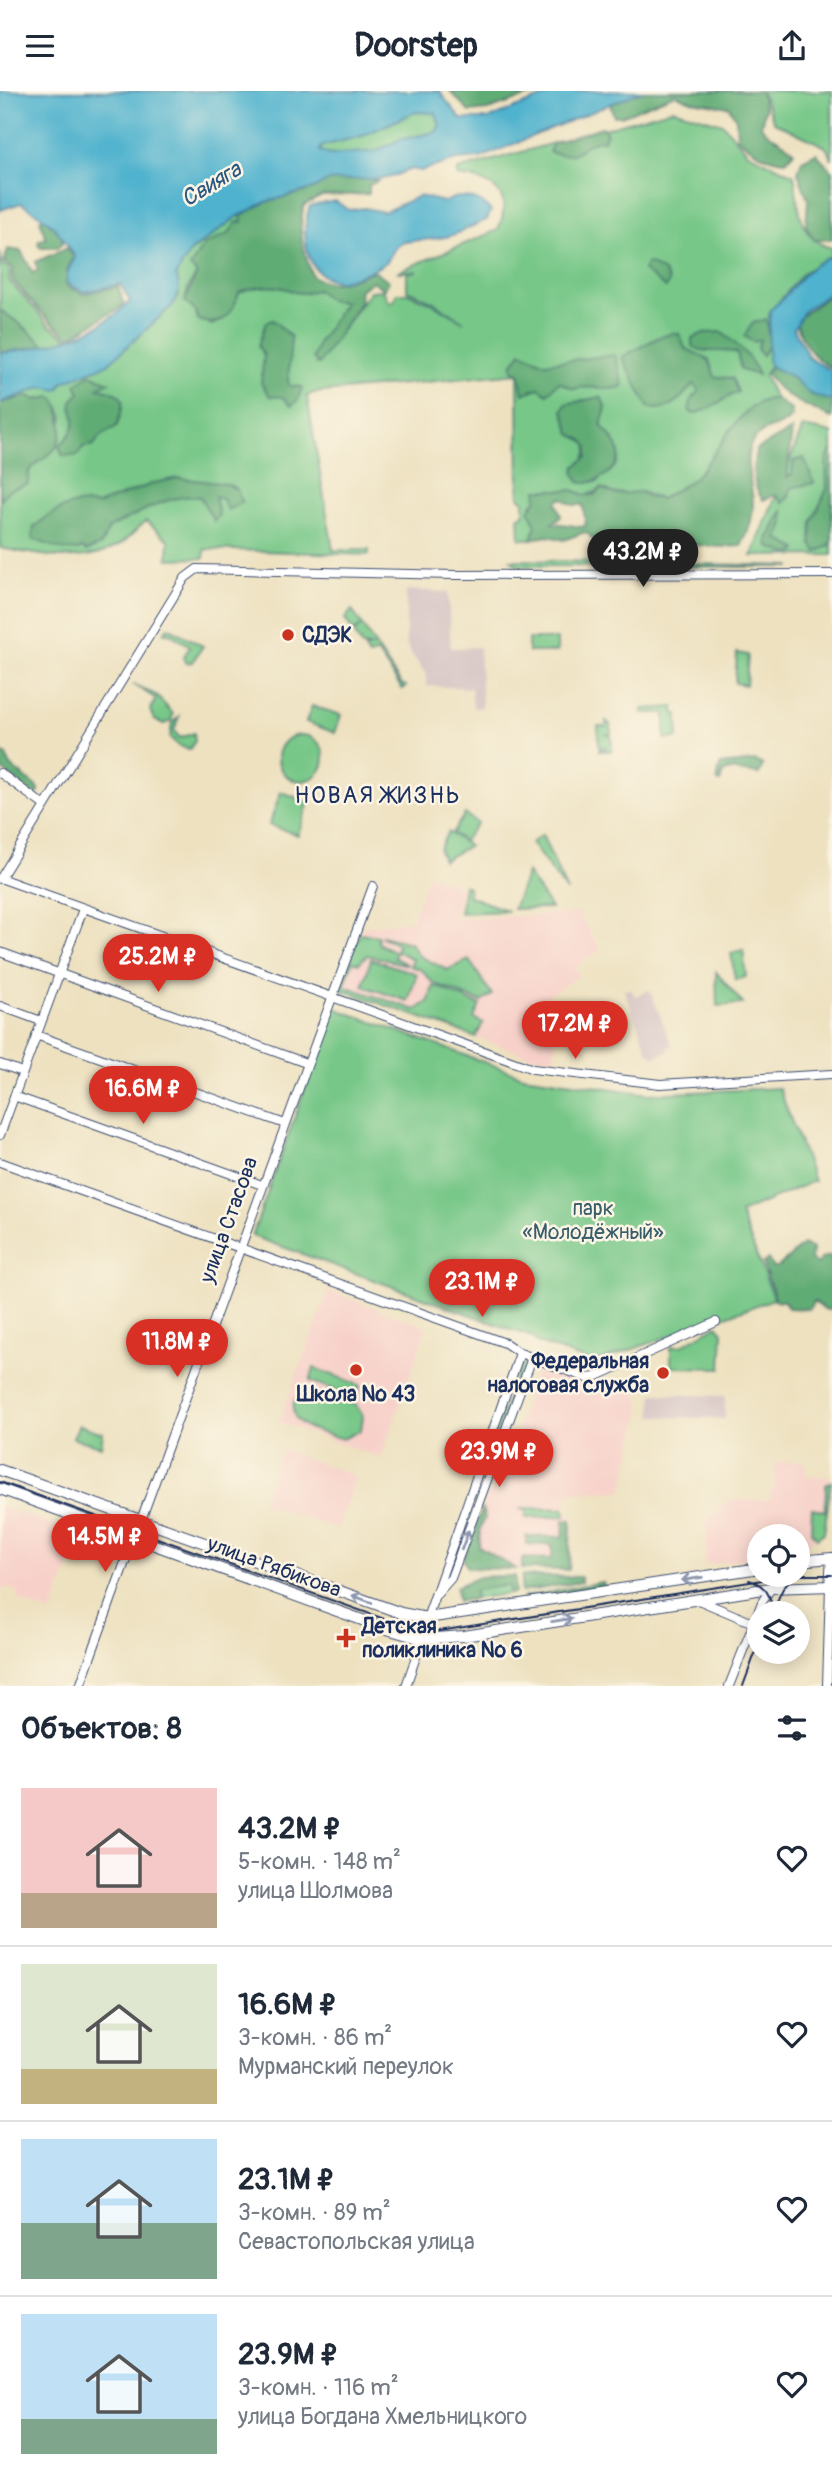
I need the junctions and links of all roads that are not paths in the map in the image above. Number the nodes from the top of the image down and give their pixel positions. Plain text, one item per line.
1 (832, 574) edge
2 (0, 773) edge
3 (44, 806) junction
4 (0, 879) edge
5 (373, 885) dead end
6 (83, 909) junction
7 (0, 952) edge
8 (60, 974) junction
9 (330, 998) junction
10 (0, 1006) edge
11 (41, 1021) junction
12 (36, 1035) junction
13 (306, 1063) junction
14 (0, 1065) edge
15 (22, 1072) junction
16 (832, 1074) edge
17 (14, 1096) junction
18 (285, 1123) junction
19 (0, 1135) edge
20 (0, 1162) edge
21 (262, 1185) junction
22 (240, 1248) junction
23 (716, 1322) dead end
24 (520, 1353) junction
25 (532, 1358) junction
26 (0, 1469) edge
27 (0, 1489) edge
28 (141, 1520) junction
29 (134, 1537) junction
30 (832, 1556) edge
31 (810, 1559) edge
32 (747, 1570) edge
33 (831, 1586) edge
34 (770, 1588) junction
35 (432, 1599) junction
36 (696, 1599) junction
37 (764, 1601) edge
38 (427, 1618) junction
39 (747, 1620) edge
40 (422, 1639) junction
41 (747, 1639) edge
42 (80, 1686) edge
43 (406, 1686) edge
44 (729, 1686) edge
45 (827, 1686) edge

1 - 3 street
2 - 3 street
3 - 4 street
4 - 6 street
5 - 9 street, улица Стасова
6 - 8 street
6 - 9 street
7 - 8 street
8 - 11 street
8 - 13 street
9 - 13 street, улица Стасова
9 - 16 street
10 - 11 street
11 - 12 street
12 - 15 street
12 - 18 street
13 - 18 street, улица Стасова
14 - 15 street
15 - 17 street
17 - 19 street
17 - 21 street
18 - 21 street, улица Стасова
20 - 22 street
21 - 22 street, улица Стасова
22 - 24 street
22 - 28 street, улица Стасова
23 - 25 street
24 - 25 street
24 - 35 street
35 -> 25 street
26 - 28 main road, улица Рябикова
27 - 29 main road, улица Рябикова
28 - 29 main road, улица Стасова
38 -> 28 main road, улица Рябикова
29 - 40 main road, улица Рябикова
29 - 42 street, улица Стасова
30 - 31 main road
30 - 33 main road
32 -> 38 main road, улица Рябикова
33 - 34 main road, улица Рябикова
33 - 45 street
34 - 36 main road, улица Рябикова
34 - 37 street
35 - 38 street
36 - 39 street
40 -> 36 main road, улица Рябикова
38 - 40 main road
40 - 43 street
41 - 44 street

